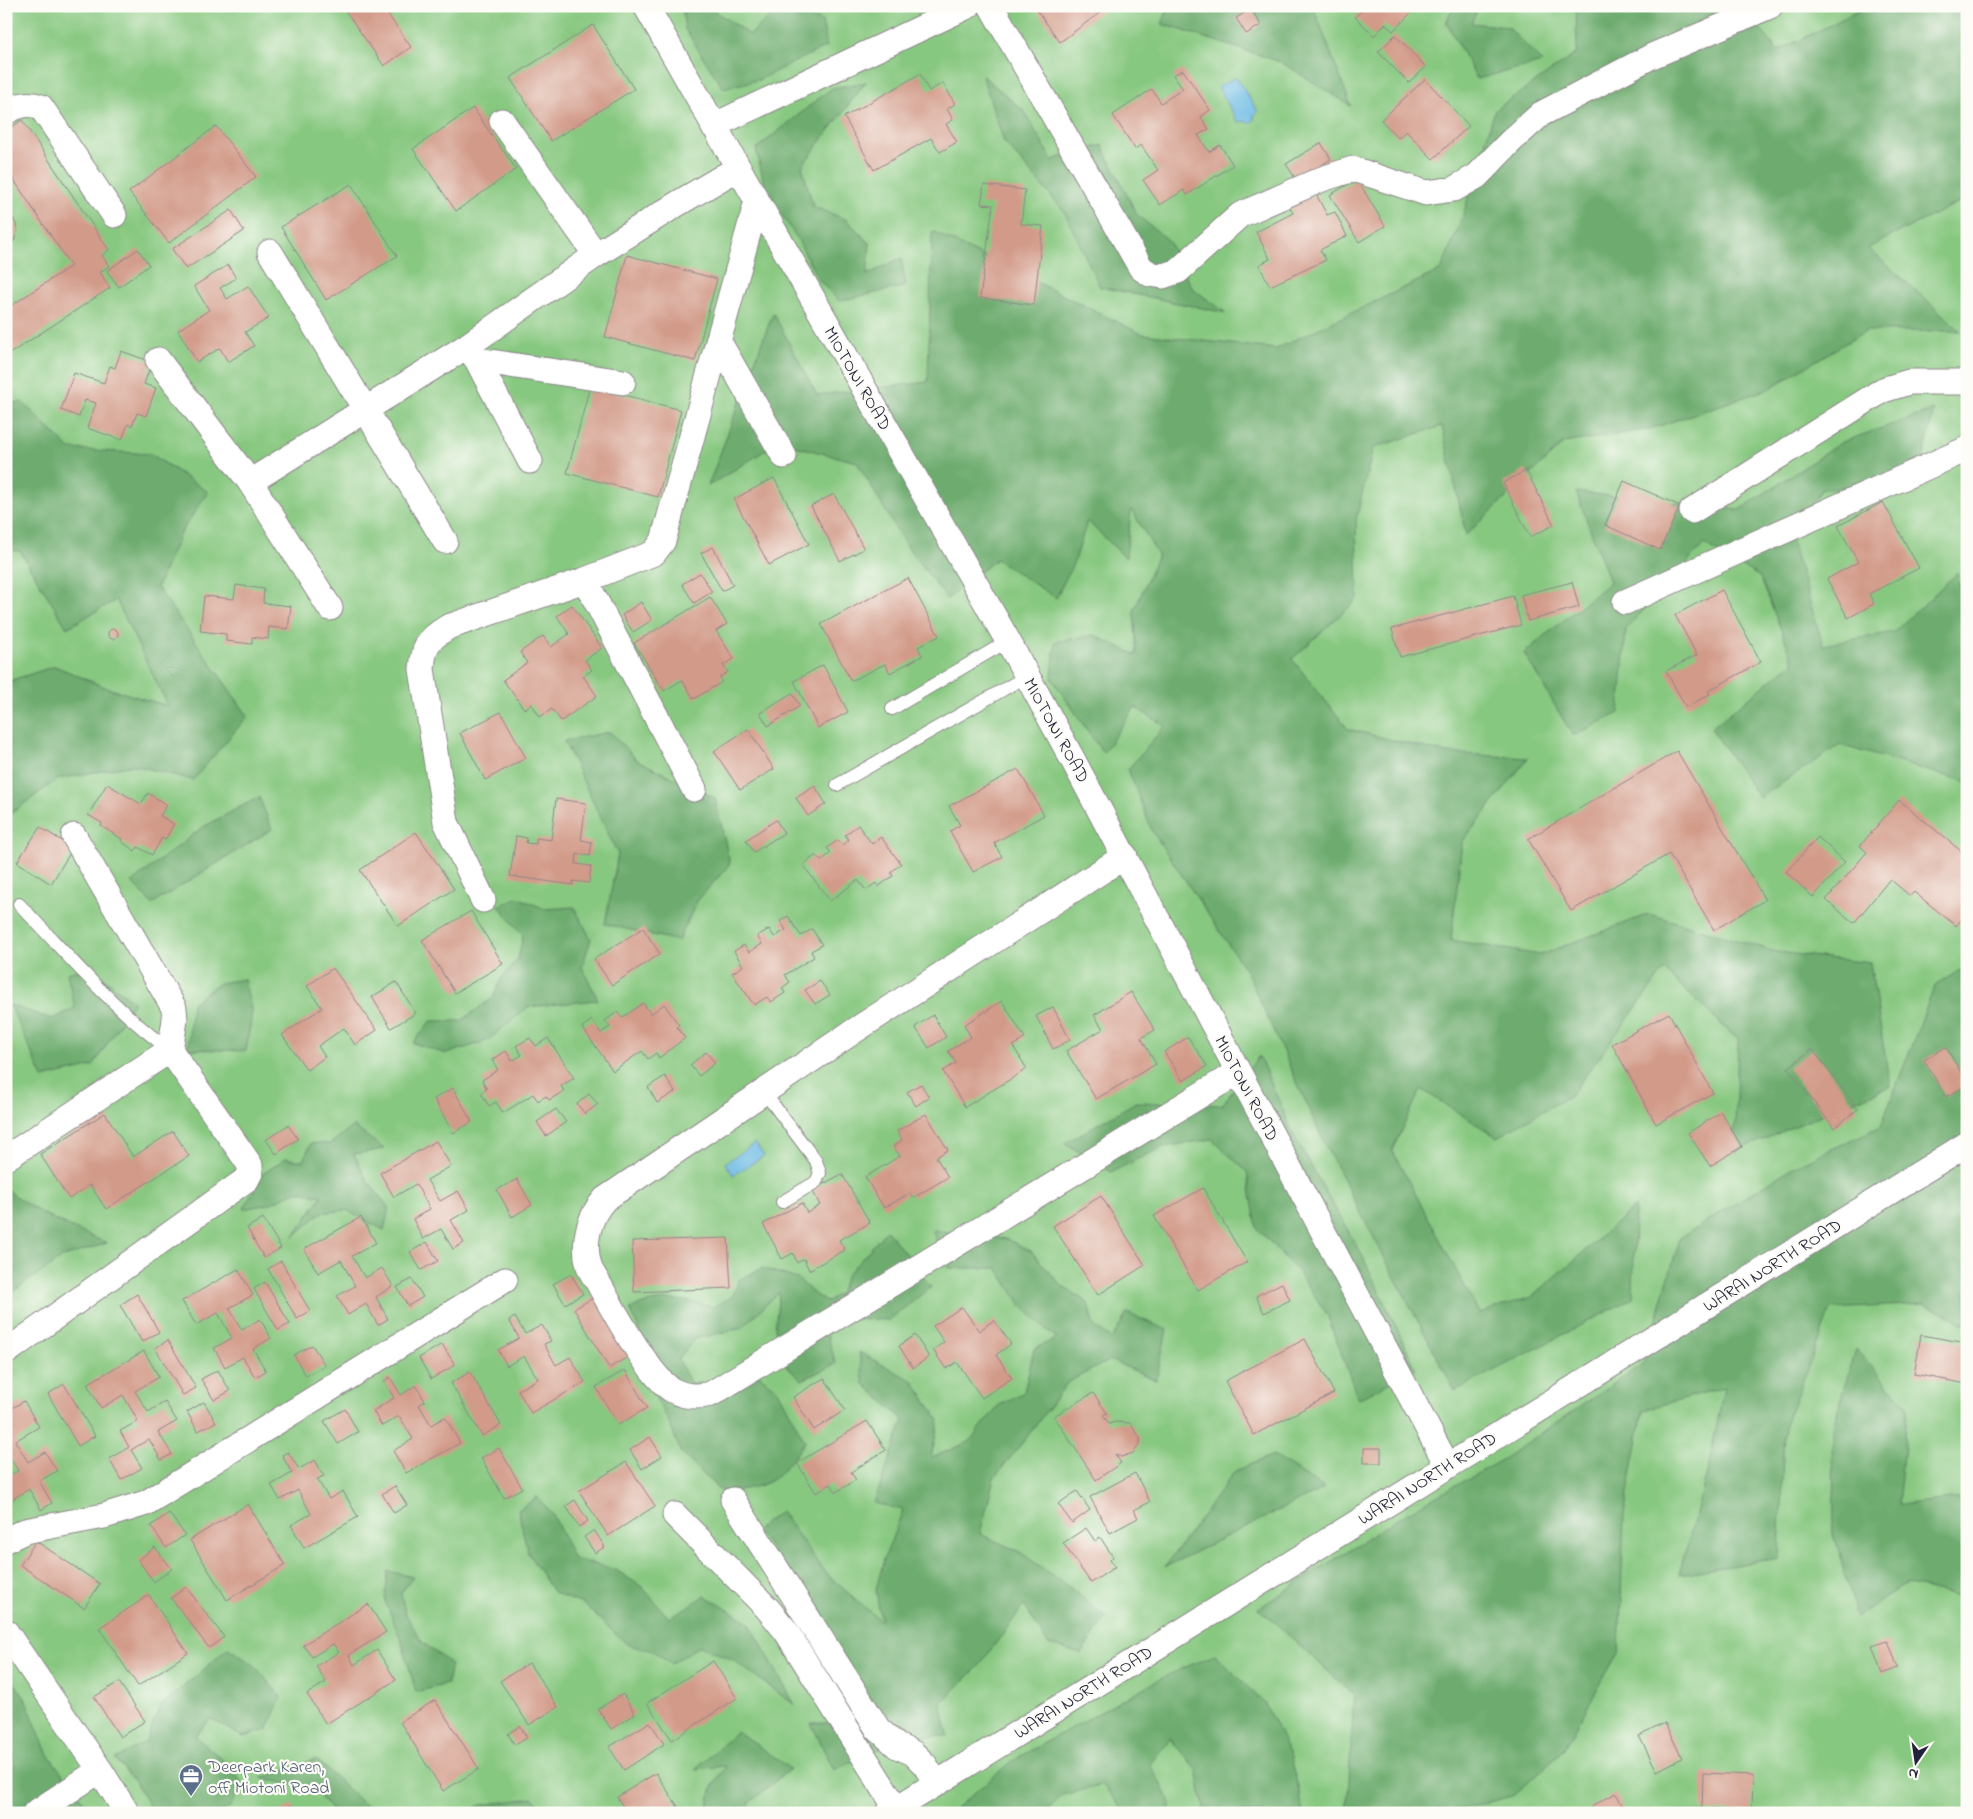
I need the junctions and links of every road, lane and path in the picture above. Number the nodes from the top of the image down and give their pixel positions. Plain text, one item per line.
1 (646, 6) edge
2 (968, 6) edge
3 (991, 6) edge
4 (1770, 6) edge
5 (6, 112) edge
6 (502, 121) dead end
7 (713, 126) junction
8 (738, 168) junction
9 (757, 200) junction
10 (114, 215) dead end
11 (270, 252) dead end
12 (596, 254) junction
13 (719, 342) junction
14 (472, 353) junction
15 (158, 360) dead end
16 (624, 382) dead end
17 (1967, 382) edge
18 (365, 409) junction
19 (1967, 449) edge
20 (784, 456) dead end
21 (530, 461) dead end
22 (250, 482) junction
23 (1692, 510) dead end
24 (445, 542) dead end
25 (585, 580) junction
26 (1625, 602) dead end
27 (330, 608) dead end
28 (1008, 641) junction
29 (1027, 676) junction
30 (892, 709) dead end
31 (837, 785) dead end
32 (694, 789) dead end
33 (74, 836) dead end
34 (1124, 856) junction
35 (483, 900) dead end
36 (19, 904) dead end
37 (170, 1050) junction
38 (1238, 1072) junction
39 (764, 1092) junction
40 (1967, 1144) edge
41 (6, 1158) edge
42 (782, 1202) dead end
43 (505, 1280) dead end
44 (6, 1352) edge
45 (1447, 1465) junction
46 (733, 1500) dead end
47 (675, 1515) dead end
48 (6, 1540) edge
49 (6, 1632) edge
50 (100, 1770) junction
51 (936, 1783) junction
52 (893, 1810) edge
53 (34, 1813) edge
54 (127, 1813) edge

1 - 7 street, MIOTONI ROAD
2 - 7 street
3 - 4 street
5 - 10 street
6 - 12 street
7 - 8 street, MIOTONI ROAD
8 - 9 street, MIOTONI ROAD
8 - 12 street
9 - 13 street
9 - 28 street, MIOTONI ROAD
11 - 18 street
12 - 14 street
13 - 20 street
13 - 25 street
14 - 16 street
14 - 18 street
14 - 21 street
15 - 22 street
17 - 23 street
18 - 22 street
18 - 24 street
19 - 26 street
22 - 27 street
25 - 32 street
25 - 35 street
28 - 29 street, MIOTONI ROAD
28 - 30 lane
29 - 31 lane
29 - 34 street, MIOTONI ROAD
33 - 37 street
34 - 38 street, MIOTONI ROAD
34 - 39 street
36 - 37 lane
37 - 41 street
37 - 44 street
38 - 39 street
38 - 45 street, MIOTONI ROAD
39 - 42 lane
40 - 45 street, WARAI NORTH ROAD
43 - 48 street
45 - 51 street, WARAI NORTH ROAD
46 - 51 street
47 - 52 street
49 - 50 street
50 - 53 street
50 - 54 street
51 - 52 street, WARAI NORTH ROAD

